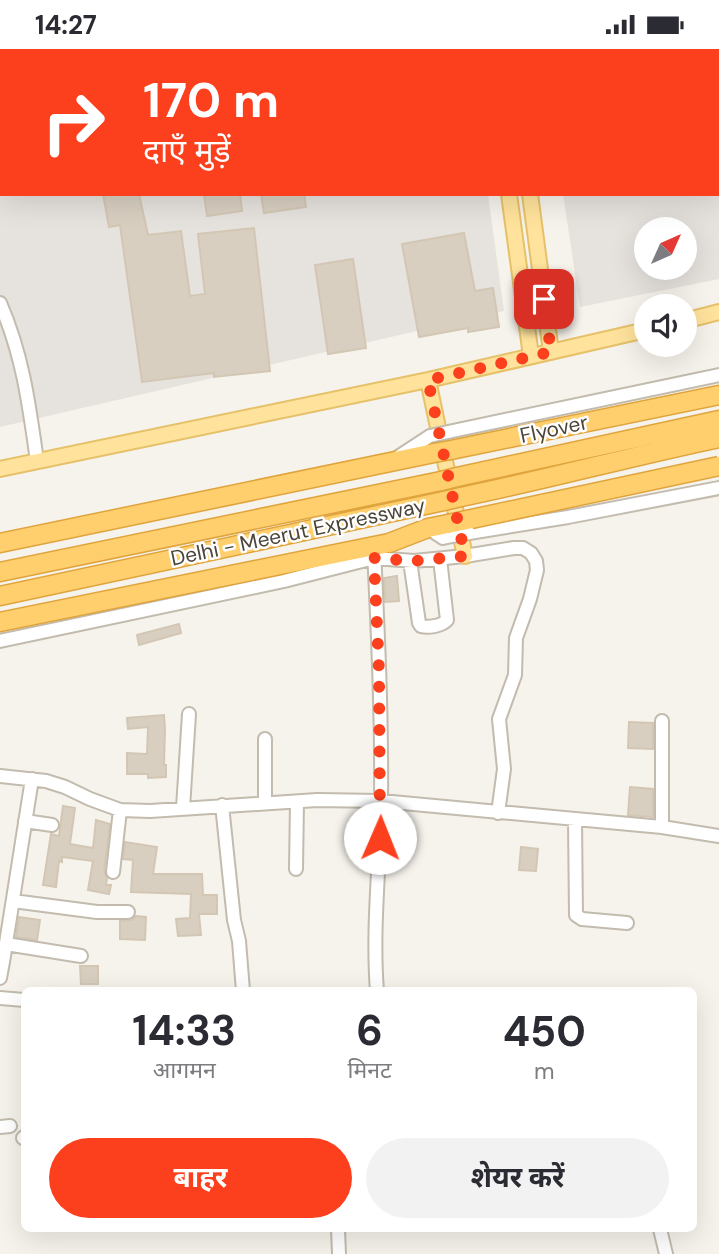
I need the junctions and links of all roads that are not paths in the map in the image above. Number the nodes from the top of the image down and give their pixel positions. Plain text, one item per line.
1 (509, 196) edge
2 (530, 196) edge
3 (0, 303) edge
4 (719, 312) edge
5 (697, 318) edge
6 (634, 333) edge
7 (551, 352) junction
8 (531, 356) junction
9 (719, 375) edge
10 (428, 380) junction
11 (719, 395) edge
12 (719, 421) edge
13 (719, 438) edge
14 (432, 445) junction
15 (37, 461) junction
16 (719, 466) edge
17 (0, 469) edge
18 (719, 488) edge
19 (450, 530) junction
20 (0, 543) edge
21 (374, 552) junction
22 (465, 556) junction
23 (440, 558) junction
24 (410, 561) junction
25 (0, 572) edge
26 (0, 596) edge
27 (0, 622) edge
28 (0, 641) edge
29 (189, 715) dead end
30 (662, 721) dead end
31 (265, 739) dead end
32 (0, 776) edge
33 (32, 779) junction
34 (381, 801) junction
35 (297, 802) junction
36 (265, 803) junction
37 (222, 806) junction
38 (183, 809) junction
39 (120, 810) junction
40 (498, 813) junction
41 (575, 820) junction
42 (25, 821) junction
43 (52, 825) dead end
44 (662, 827) junction
45 (719, 836) edge
46 (296, 869) dead end
47 (113, 872) dead end
48 (13, 901) junction
49 (128, 912) dead end
50 (627, 923) dead end
51 (6, 944) junction
52 (81, 956) dead end
53 (1, 962) edge
54 (0, 978) edge
55 (243, 987) edge
56 (377, 987) edge
57 (0, 998) edge
58 (21, 1000) edge
59 (338, 1232) edge
60 (661, 1232) edge
61 (340, 1254) edge
62 (666, 1254) edge

1 - 8 main road
2 - 7 main road
3 - 15 street
4 - 5 main road
6 - 7 main road
7 - 8 main road
8 - 10 main road
9 - 14 street, bridge
10 - 15 main road
10 - 22 main road
11 - 14 highway, Flyover, bridge
12 - 25 highway, Delhi - Meerut Expressway
13 - 26 highway, Delhi - Meerut Expressway
14 - 20 highway, Flyover
15 - 17 main road
16 - 19 highway, bridge
18 - 19 street, bridge
19 - 21 highway
21 - 24 street
21 - 27 highway
21 - 28 street
21 - 34 street
22 - 23 street
22 - 40 street
23 - 24 street
23 - 24 street
29 - 38 street
30 - 44 street
31 - 36 street
32 - 33 street
33 - 39 street
33 - 42 street
34 - 35 street
34 - 40 street
34 - 56 street
35 - 36 street
35 - 46 street
36 - 37 street
37 - 38 street
37 - 55 street
38 - 39 street
39 - 47 street
40 - 41 street
41 - 44 street
41 - 50 street
42 - 43 street
42 - 48 street
44 - 45 street
48 - 49 street
48 - 51 street
51 - 52 street
51 - 53 street
53 - 54 street
57 - 58 street
59 - 61 street
60 - 62 street

